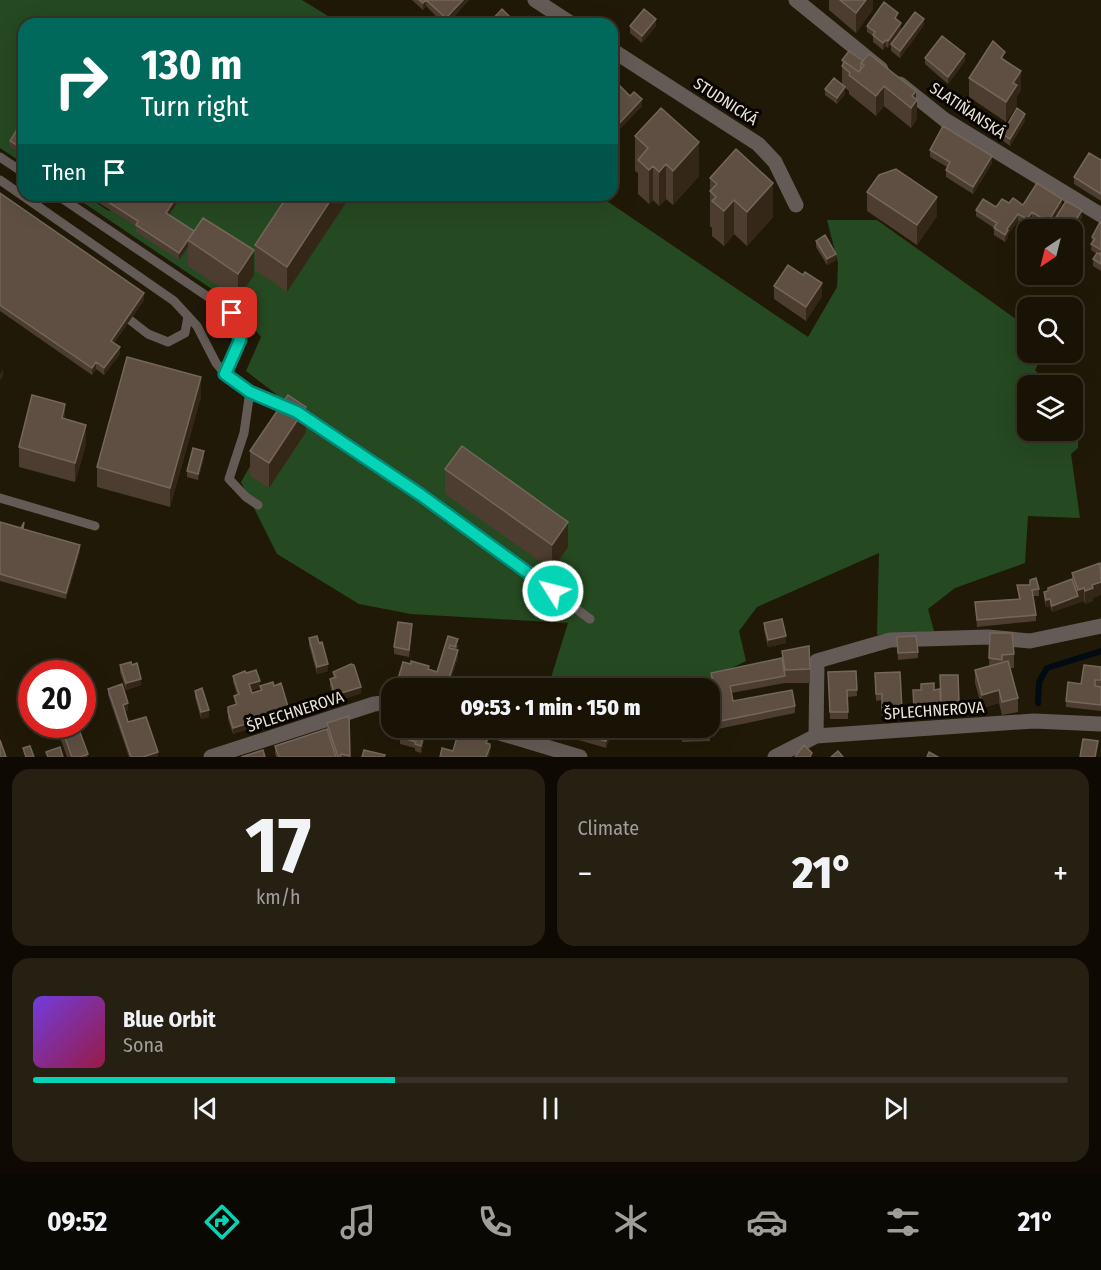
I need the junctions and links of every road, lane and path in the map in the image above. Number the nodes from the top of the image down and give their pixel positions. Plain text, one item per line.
1 (535, 0) edge
2 (796, 0) edge
3 (563, 18) edge
4 (618, 54) edge
5 (0, 157) edge
6 (18, 169) edge
7 (0, 180) edge
8 (18, 193) edge
9 (30, 201) edge
10 (66, 201) edge
11 (796, 205) dead end
12 (1101, 215) edge
13 (188, 316) junction
14 (130, 320) edge
15 (225, 374) junction
16 (250, 392) junction
17 (0, 498) edge
18 (258, 505) dead end
19 (95, 526) dead end
20 (590, 619) dead end
21 (1101, 626) edge
22 (381, 703) edge
23 (1101, 724) edge
24 (816, 736) junction
25 (516, 738) edge
26 (211, 757) edge
27 (580, 757) edge
28 (775, 757) edge

1 - 3 street
2 - 12 street, SLATIŇANSKÁ
4 - 11 street, STUDNICKÁ
5 - 6 lane
7 - 8 lane
9 - 13 lane
10 - 15 lane
13 - 14 lane
13 - 15 lane
15 - 16 lane
16 - 18 lane
16 - 20 lane
17 - 19 lane
21 - 24 street
22 - 26 street, ŠPLECHNEROVA
23 - 24 street, ŠPLECHNEROVA
24 - 28 street, ŠPLECHNEROVA
25 - 27 street

